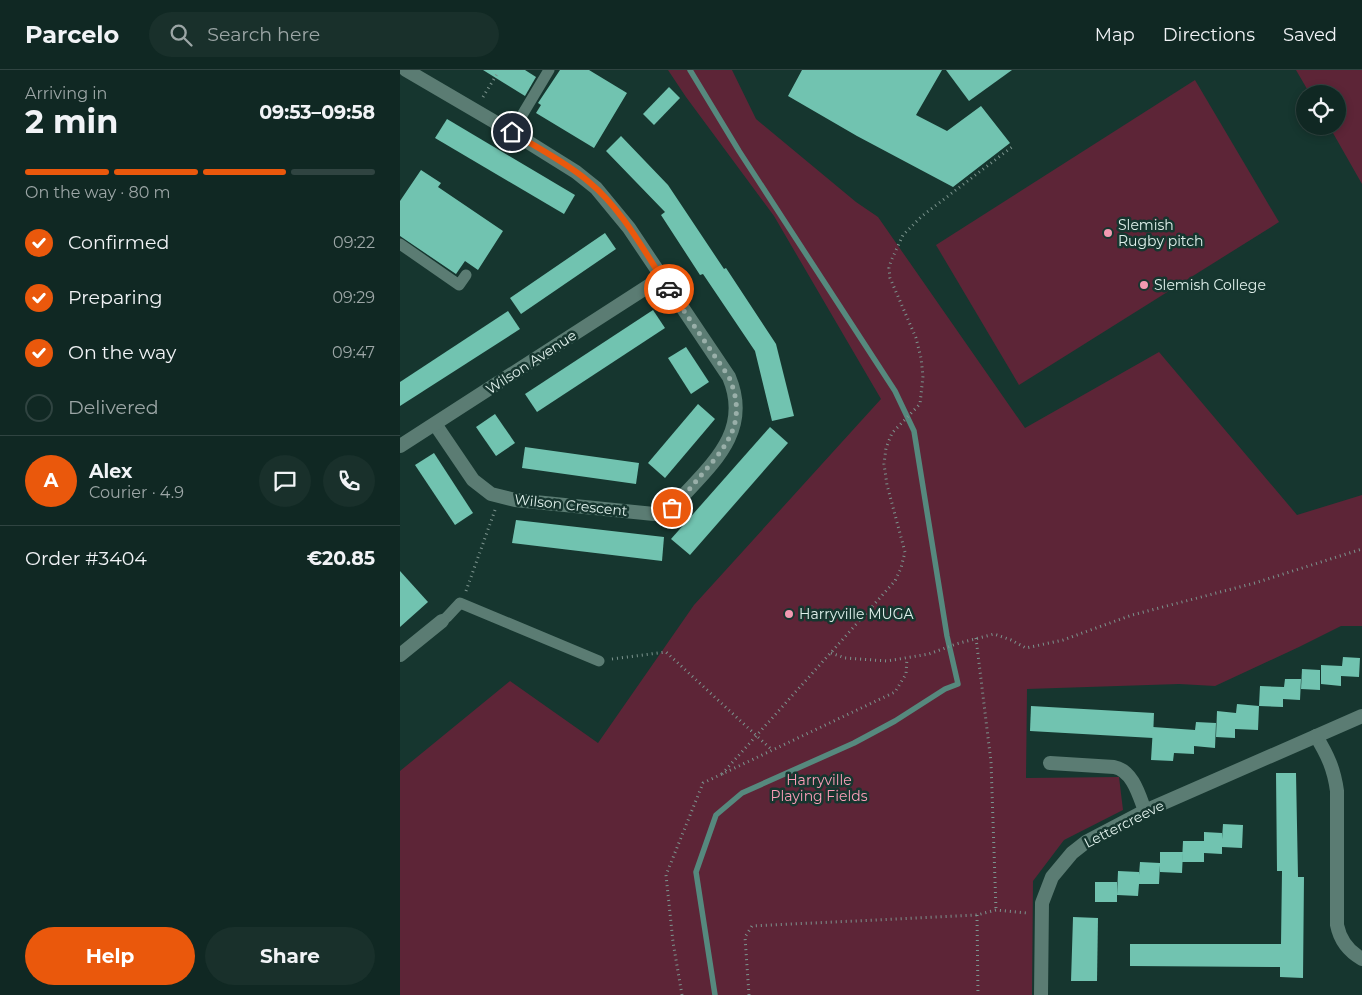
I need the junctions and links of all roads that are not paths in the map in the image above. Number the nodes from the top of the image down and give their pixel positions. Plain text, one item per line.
1 (406, 70) edge
2 (549, 70) edge
3 (512, 132) junction
4 (400, 244) edge
5 (466, 275) dead end
6 (661, 278) junction
7 (435, 424) junction
8 (400, 446) edge
9 (442, 621) joint
10 (400, 656) edge
11 (599, 661) road end
12 (1362, 716) edge
13 (1316, 736) junction
14 (1050, 763) dead end
15 (1145, 811) junction
16 (1362, 959) edge
17 (1040, 995) edge

1 - 3 street, Wilson Crescent
2 - 3 lane
3 - 6 street, Wilson Crescent
4 - 5 lane
6 - 7 street, Wilson Avenue
6 - 7 street, Wilson Crescent
7 - 8 street, Wilson Avenue
9 - 10 street
9 - 11 lane
12 - 13 street, Lettercreeve
13 - 15 street, Lettercreeve
13 - 16 street
14 - 15 street
15 - 17 street, Lettercreeve

